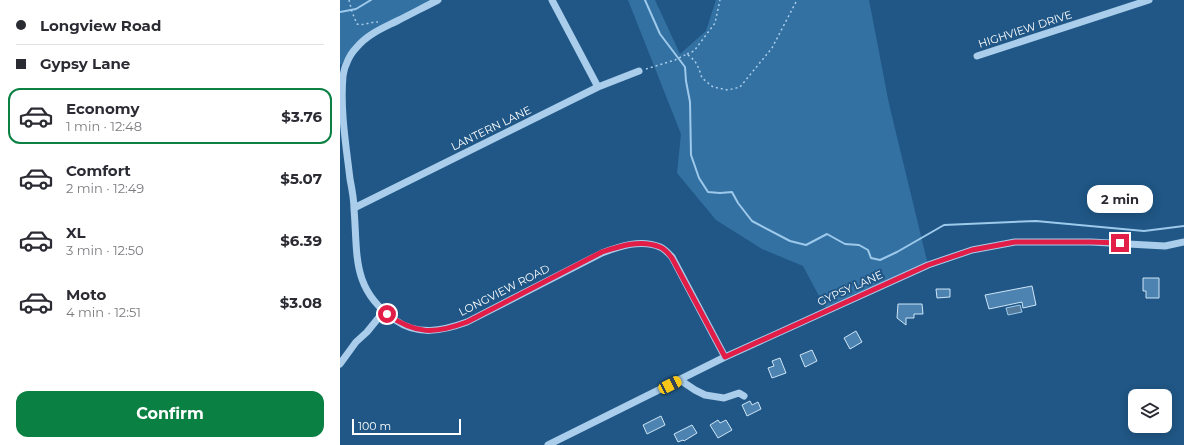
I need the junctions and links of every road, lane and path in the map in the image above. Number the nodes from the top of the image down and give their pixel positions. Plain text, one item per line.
1 (349, 0) edge
2 (438, 0) edge
3 (552, 0) edge
4 (720, 0) edge
5 (797, 0) edge
6 (1150, 0) edge
7 (389, 25) junction
8 (687, 54) junction
9 (976, 56) dead end
10 (639, 71) joint
11 (598, 87) junction
12 (354, 208) junction
13 (1184, 242) edge
14 (384, 312) junction
15 (725, 357) junction
16 (340, 364) edge
17 (680, 380) junction
18 (744, 396) dead end
19 (548, 445) edge

1 - 7 path
2 - 7 street, LONGVIEW ROAD
3 - 11 street
4 - 8 path
5 - 8 path
6 - 9 street, HIGHVIEW DRIVE
7 - 12 street, LONGVIEW ROAD
8 - 10 path
10 - 11 street, LANTERN LANE
11 - 12 street, LANTERN LANE
12 - 14 street, LONGVIEW ROAD
13 - 15 street, GYPSY LANE
14 - 15 street, LONGVIEW ROAD
14 - 16 street
15 - 17 street, GYPSY LANE
17 - 18 street
17 - 19 street, GYPSY LANE

